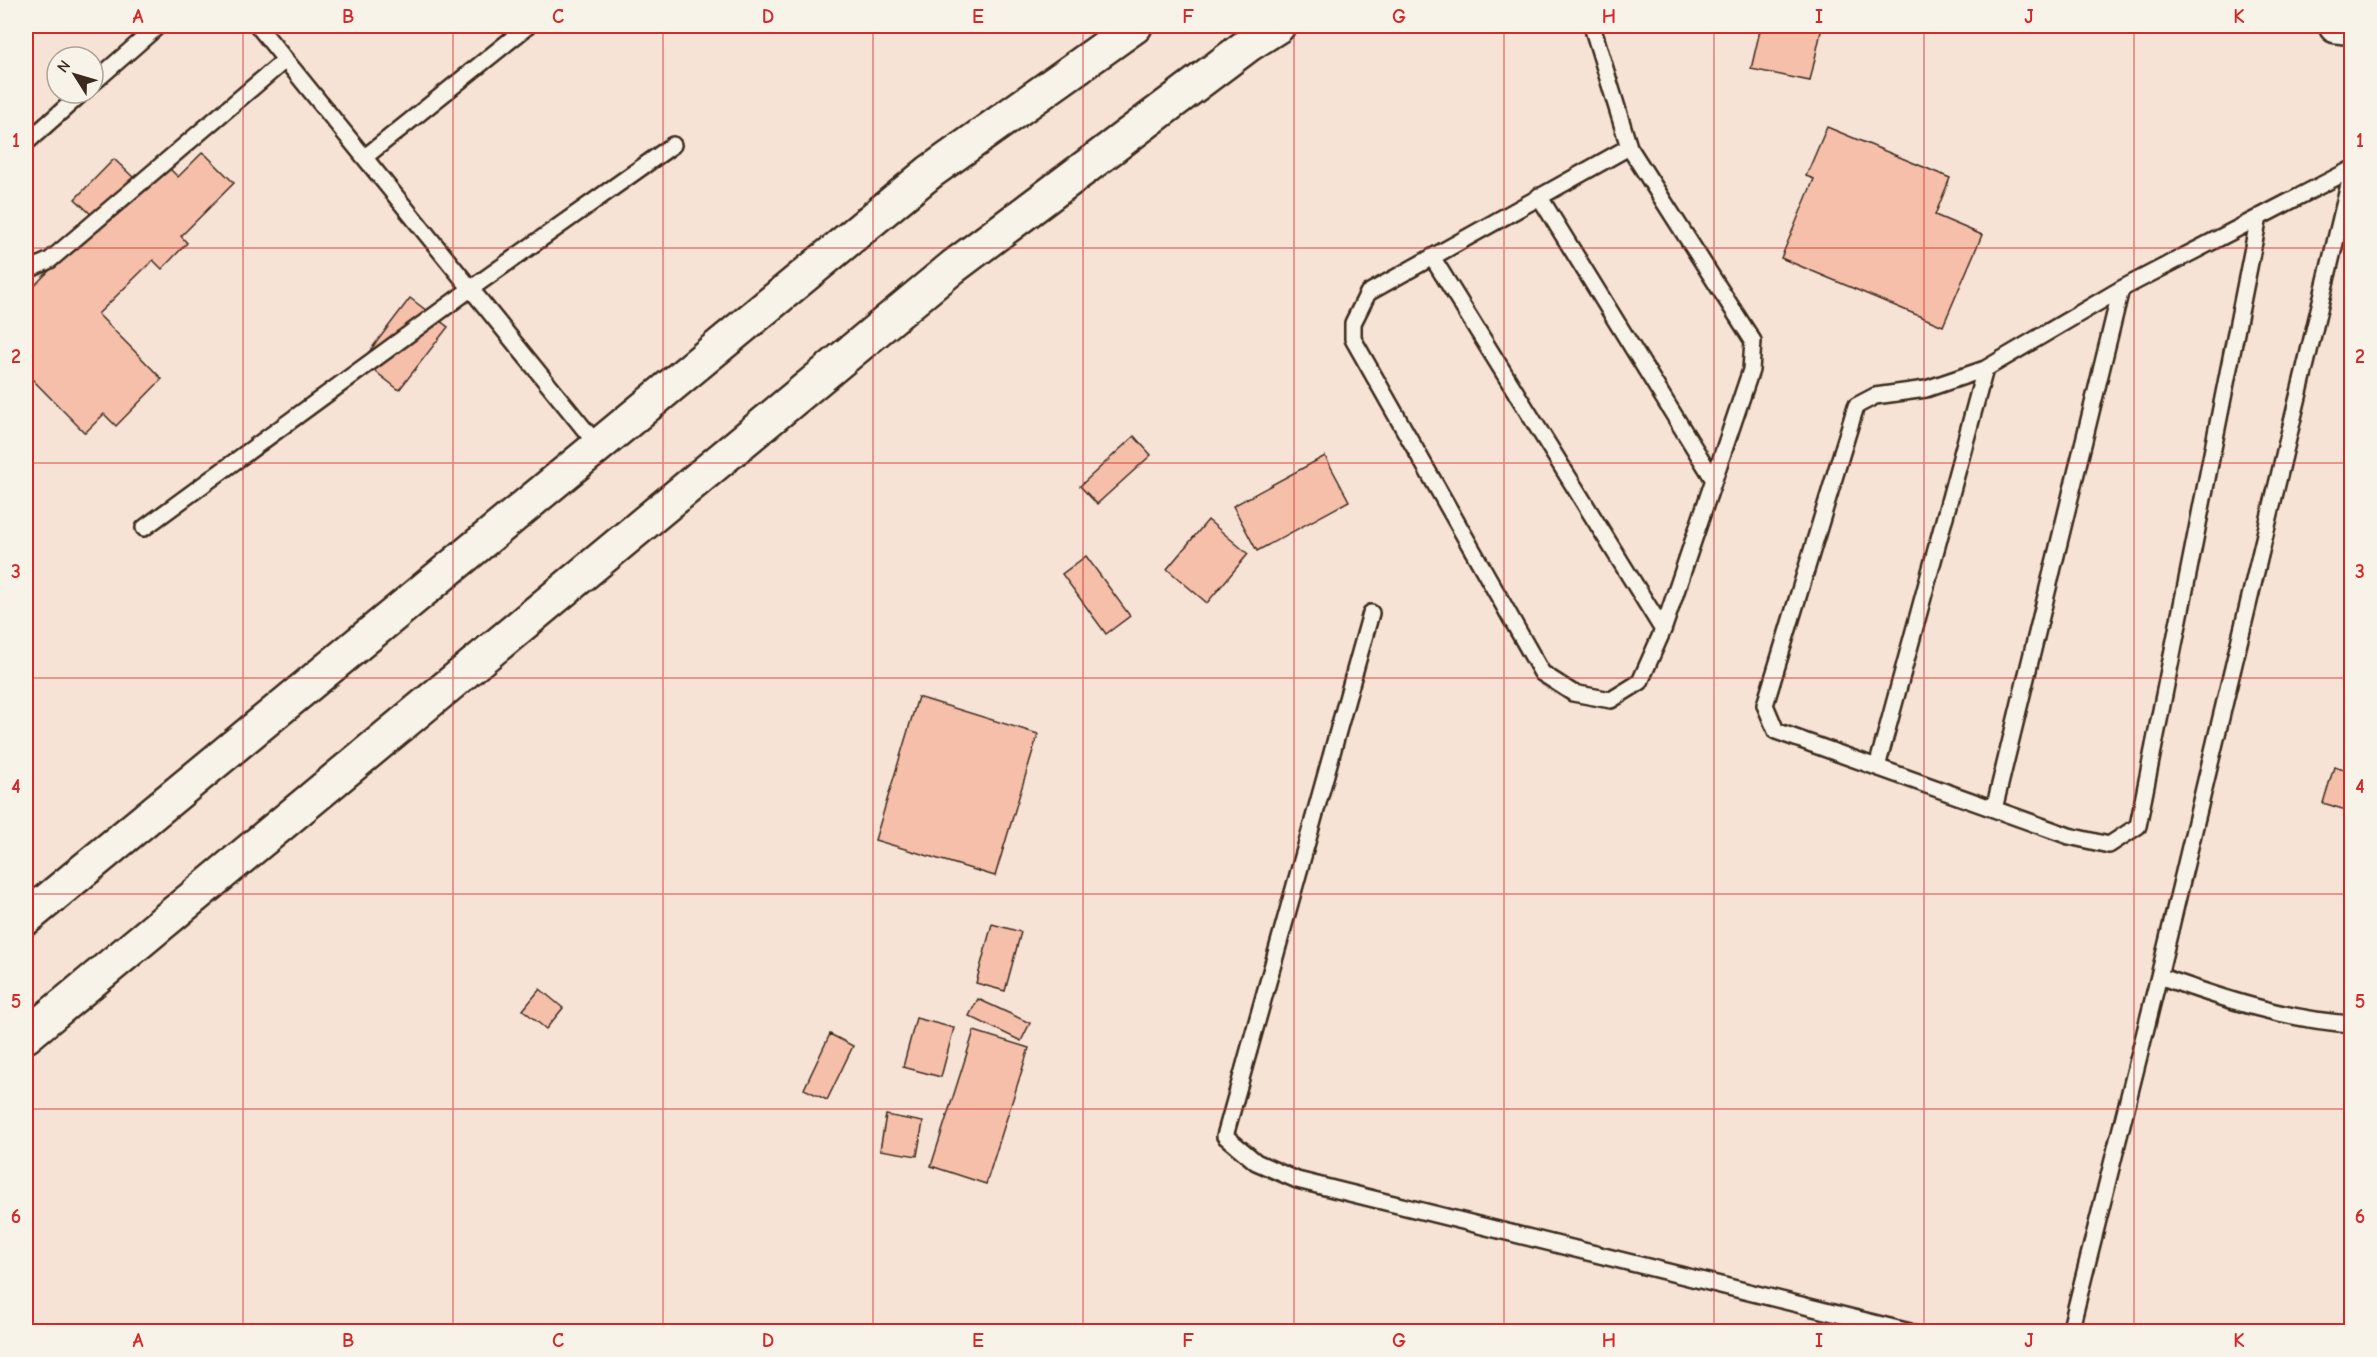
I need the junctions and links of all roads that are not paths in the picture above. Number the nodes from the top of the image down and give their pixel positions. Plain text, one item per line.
1 (158, 26) edge
2 (258, 26) edge
3 (528, 26) edge
4 (1135, 26) edge
5 (1278, 26) edge
6 (1592, 26) edge
7 (2336, 26) edge
8 (2352, 28) edge
9 (285, 60) junction
10 (105, 72) edge
11 (69, 105) edge
12 (26, 143) edge
13 (673, 145) dead end
14 (1629, 147) junction
15 (365, 157) junction
16 (2352, 170) edge
17 (1539, 196) junction
18 (2259, 217) junction
19 (1432, 257) junction
20 (26, 266) edge
21 (2121, 289) junction
22 (469, 290) junction
23 (1985, 369) junction
24 (598, 446) junction
25 (1714, 480) junction
26 (144, 528) dead end
27 (1371, 613) dead end
28 (1663, 630) junction
29 (1877, 767) junction
30 (1994, 809) junction
31 (26, 918) edge
32 (2159, 976) junction
33 (2352, 1024) edge
34 (26, 1036) edge
35 (1910, 1332) edge
36 (2070, 1332) edge

1 - 10 lane
2 - 9 lane
3 - 15 lane
4 - 24 main road
5 - 34 main road
6 - 14 lane
7 - 8 main road
9 - 15 lane
9 - 20 lane
11 - 12 lane
13 - 22 lane
14 - 17 lane
14 - 25 lane
15 - 22 lane
16 - 18 lane
16 - 32 lane
17 - 19 lane
17 - 25 lane
18 - 21 lane
18 - 30 lane
19 - 28 lane
19 - 28 lane
21 - 23 lane
21 - 30 lane
22 - 24 lane
22 - 26 lane
23 - 29 lane
23 - 29 lane
24 - 31 main road
25 - 28 lane
27 - 35 lane
29 - 30 lane
32 - 33 lane
32 - 36 lane

